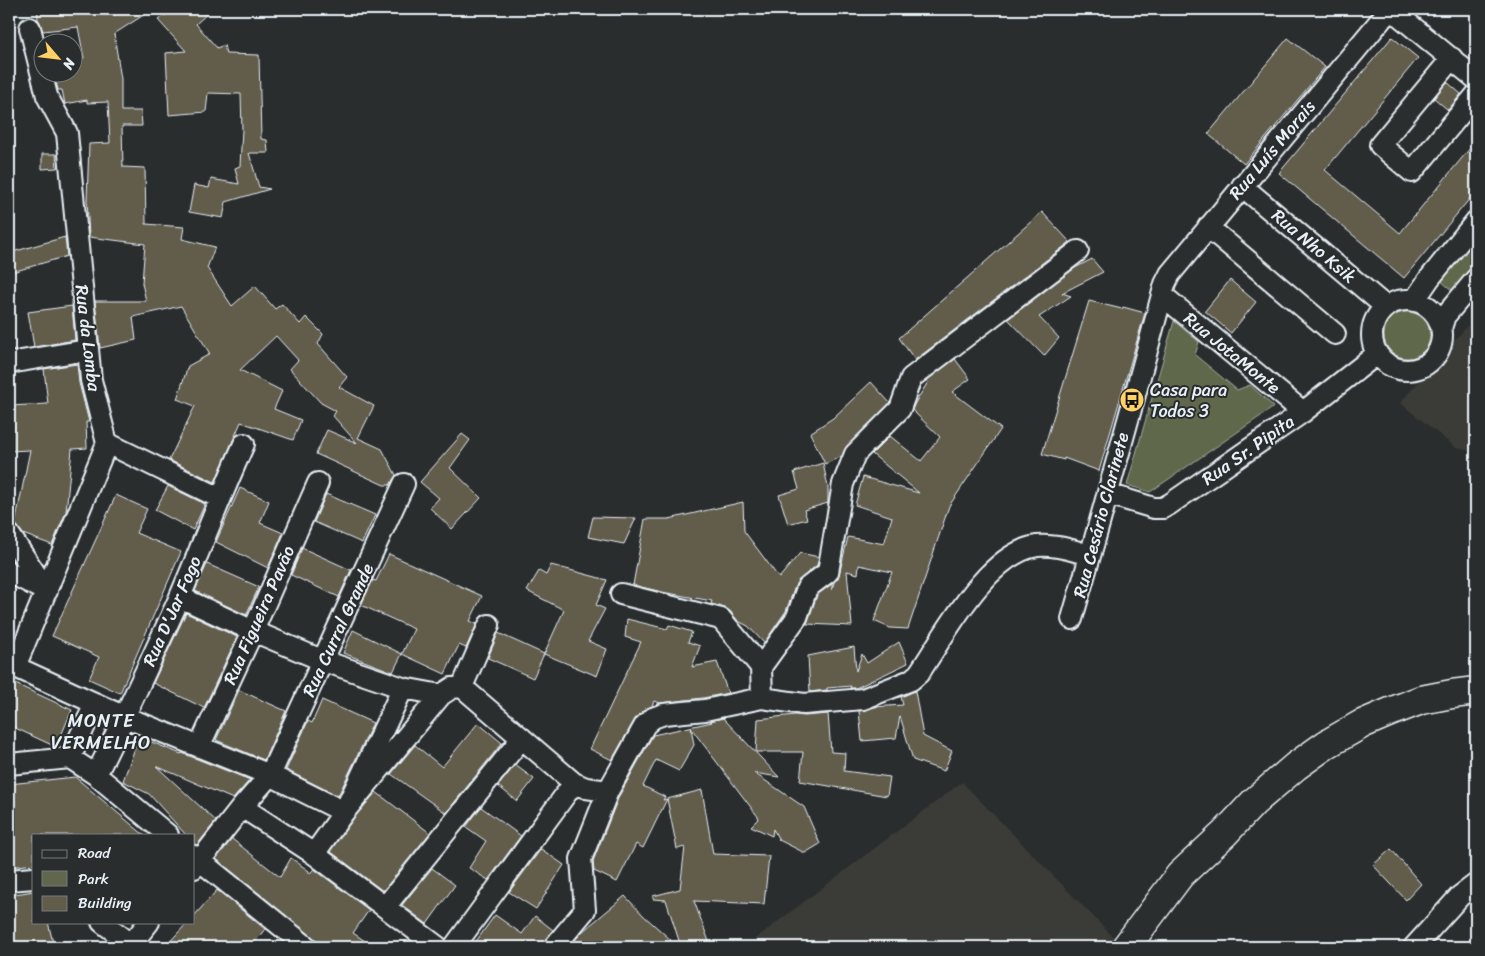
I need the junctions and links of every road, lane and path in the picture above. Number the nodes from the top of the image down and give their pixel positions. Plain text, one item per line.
1 (1390, 9) edge
2 (30, 28) dead end
3 (1452, 58) junction
4 (1476, 79) edge
5 (1476, 95) edge
6 (1242, 186) junction
7 (1476, 222) edge
8 (1208, 227) junction
9 (1078, 251) dead end
10 (1476, 279) edge
11 (1162, 295) junction
12 (1414, 300) junction
13 (1386, 307) junction
14 (1441, 328) junction
15 (1335, 334) dead end
16 (88, 350) junction
17 (1377, 354) junction
18 (9, 364) edge
19 (1303, 412) junction
20 (107, 444) junction
21 (244, 444) dead end
22 (318, 483) dead end
23 (404, 484) dead end
24 (1108, 494) junction
25 (220, 498) junction
26 (9, 534) edge
27 (1090, 555) junction
28 (9, 572) edge
29 (47, 592) junction
30 (621, 594) dead end
31 (180, 597) junction
32 (1072, 619) dead end
33 (489, 625) dead end
34 (253, 631) junction
35 (324, 661) junction
36 (12, 665) edge
37 (761, 667) junction
38 (462, 687) junction
39 (404, 688) junction
40 (1476, 691) edge
41 (441, 695) junction
42 (762, 698) junction
43 (95, 704) junction
44 (125, 717) junction
45 (522, 738) junction
46 (199, 747) junction
47 (70, 758) junction
48 (9, 764) edge
49 (96, 775) junction
50 (270, 775) junction
51 (574, 783) junction
52 (608, 791) junction
53 (242, 807) junction
54 (344, 812) junction
55 (167, 834) edge
56 (314, 854) junction
57 (196, 862) edge
58 (32, 878) edge
59 (9, 880) edge
60 (1476, 884) edge
61 (385, 907) junction
62 (104, 924) edge
63 (148, 924) edge
64 (132, 946) edge
65 (307, 947) edge
66 (438, 947) edge
67 (454, 947) edge
68 (554, 947) edge
69 (1126, 947) edge
70 (1414, 947) edge

1 - 3 street
1 - 6 street, Rua Luís Morais
2 - 16 street, Rua da Lomba
3 - 4 street
3 - 5 street
6 - 8 street, Rua Luís Morais
6 - 13 street, Rua Nho Ksik
7 - 12 street
8 - 11 street, Rua Luís Morais
8 - 15 street
9 - 37 street
10 - 14 street
11 - 19 street, Rua JotaMonte
11 - 24 street, Rua Cesário Clarinete
12 - 13 street
12 - 14 street
13 - 17 street
14 - 17 street
16 - 18 street
16 - 20 street, Rua da Lomba
17 - 19 street, Rua Sr. Pipita
19 - 24 street, Rua Sr. Pipita
20 - 25 street
20 - 29 street
21 - 25 street, Rua D'Jar Fogo
22 - 34 street, Rua Figueira Pavão
23 - 35 street, Rua Curral Grande
24 - 27 street, Rua Cesário Clarinete
25 - 31 street, Rua D'Jar Fogo
26 - 29 street
27 - 32 street, Rua Cesário Clarinete
27 - 42 street
28 - 29 street
29 - 36 street
30 - 37 street
31 - 34 street
31 - 44 street, Rua D'Jar Fogo
33 - 38 street
34 - 35 street
34 - 46 street, Rua Figueira Pavão
35 - 39 street
35 - 50 street, Rua Curral Grande
36 - 43 street
37 - 42 street
38 - 41 street
38 - 45 street
39 - 41 street
39 - 54 street
40 - 69 main road
41 - 54 street
42 - 52 street
43 - 44 street
43 - 47 street
44 - 46 street
44 - 49 street, Rua D'Jar Fogo
45 - 51 street
45 - 61 street
46 - 50 street
47 - 48 street
47 - 49 street
49 - 55 street
50 - 53 street, Rua Curral Grande
50 - 54 street
51 - 52 street
51 - 67 street
52 - 68 street
53 - 56 street
53 - 57 street, Rua Curral Grande
54 - 56 street
56 - 61 street
57 - 65 street
58 - 59 street
60 - 70 street
61 - 66 street
62 - 64 street
63 - 64 street

